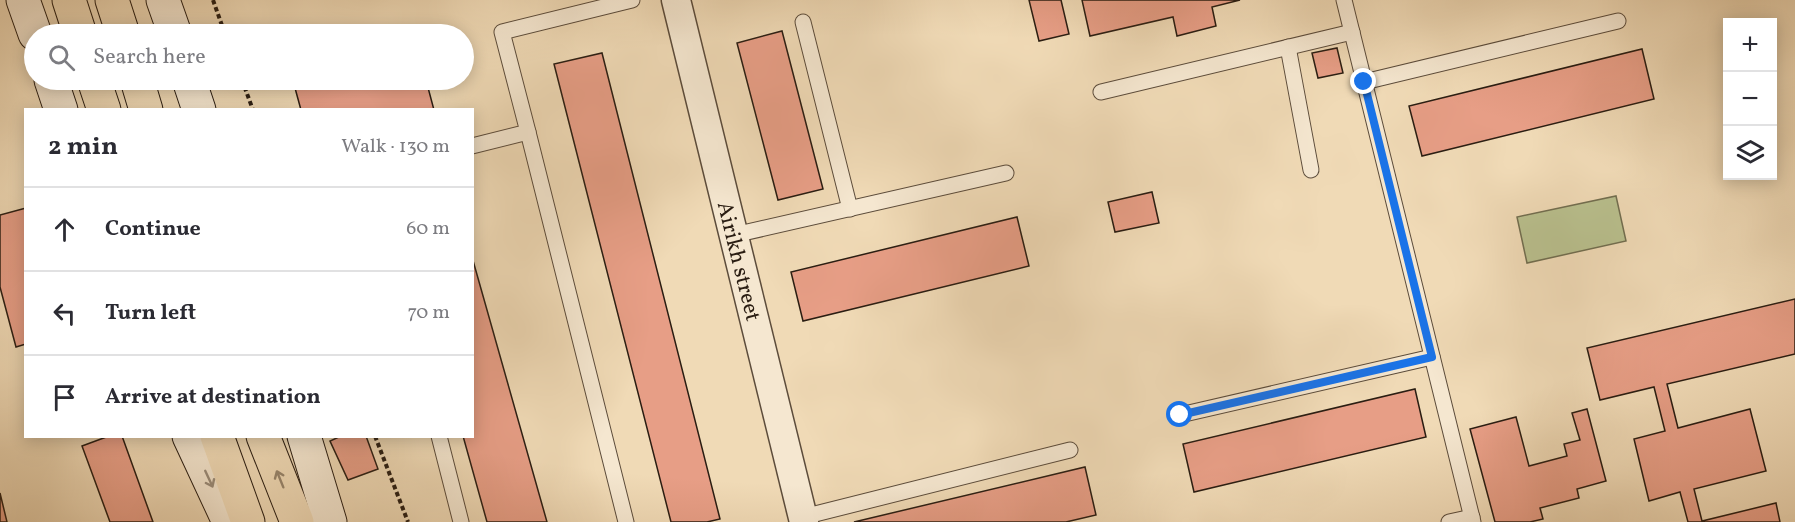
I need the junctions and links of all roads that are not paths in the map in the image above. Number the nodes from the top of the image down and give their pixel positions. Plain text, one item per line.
1 (23, 0) edge
2 (69, 0) edge
3 (112, 0) edge
4 (163, 0) edge
5 (632, 0) edge
6 (676, 0) edge
7 (1344, 0) edge
8 (1618, 21) dead end
9 (803, 22) dead end
10 (31, 24) edge
11 (77, 24) edge
12 (120, 24) edge
13 (171, 24) edge
14 (1352, 32) junction
15 (1288, 47) junction
16 (1364, 82) junction
17 (54, 90) edge
18 (97, 90) edge
19 (140, 90) edge
20 (192, 90) edge
21 (1101, 92) dead end
22 (60, 108) edge
23 (103, 108) edge
24 (145, 108) edge
25 (198, 108) edge
26 (528, 132) junction
27 (474, 146) edge
28 (1311, 170) dead end
29 (1006, 173) dead end
30 (850, 208) junction
31 (734, 235) junction
32 (1432, 357) junction
33 (1180, 415) dead end
34 (190, 438) edge
35 (218, 438) edge
36 (264, 438) edge
37 (305, 438) edge
38 (440, 438) edge
39 (1070, 450) dead end
40 (1472, 519) edge
41 (797, 520) edge
42 (229, 522) edge
43 (248, 522) edge
44 (297, 522) edge
45 (330, 522) edge
46 (461, 522) edge
47 (626, 522) edge
48 (1449, 522) edge

1 - 10 main road
2 - 11 main road
3 - 12 main road
4 - 13 main road
5 - 26 lane
6 - 31 street, Airikh street
7 - 14 lane
8 - 16 lane
9 - 30 lane
14 - 15 lane
14 - 16 lane
15 - 21 lane
15 - 28 lane
16 - 32 lane
17 - 22 main road
18 - 23 main road
19 - 24 main road
20 - 25 main road
26 - 27 lane
26 - 47 lane
29 - 30 lane
30 - 31 lane
31 - 41 street, Airikh street
32 - 33 lane
32 - 40 lane
34 -> 42 main road
35 - 43 main road
44 -> 36 main road
37 - 45 main road
38 - 46 lane
39 - 41 lane
40 - 48 lane

